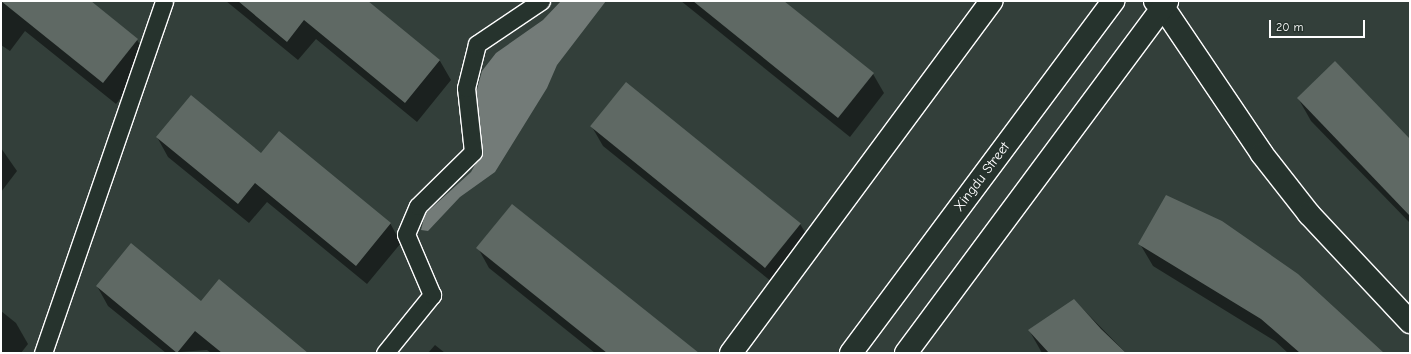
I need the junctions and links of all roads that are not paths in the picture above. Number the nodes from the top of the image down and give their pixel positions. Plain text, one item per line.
1 (164, 1) edge
2 (541, 1) edge
3 (991, 1) edge
4 (1113, 1) edge
5 (1162, 3) edge
6 (1410, 322) edge
7 (44, 353) edge
8 (385, 353) edge
9 (731, 353) edge
10 (851, 353) edge
11 (906, 353) edge

1 - 7 lane
2 - 8 lane
3 - 9 main road
4 - 10 main road, Xingdu Street
5 - 6 main road
5 - 11 main road

